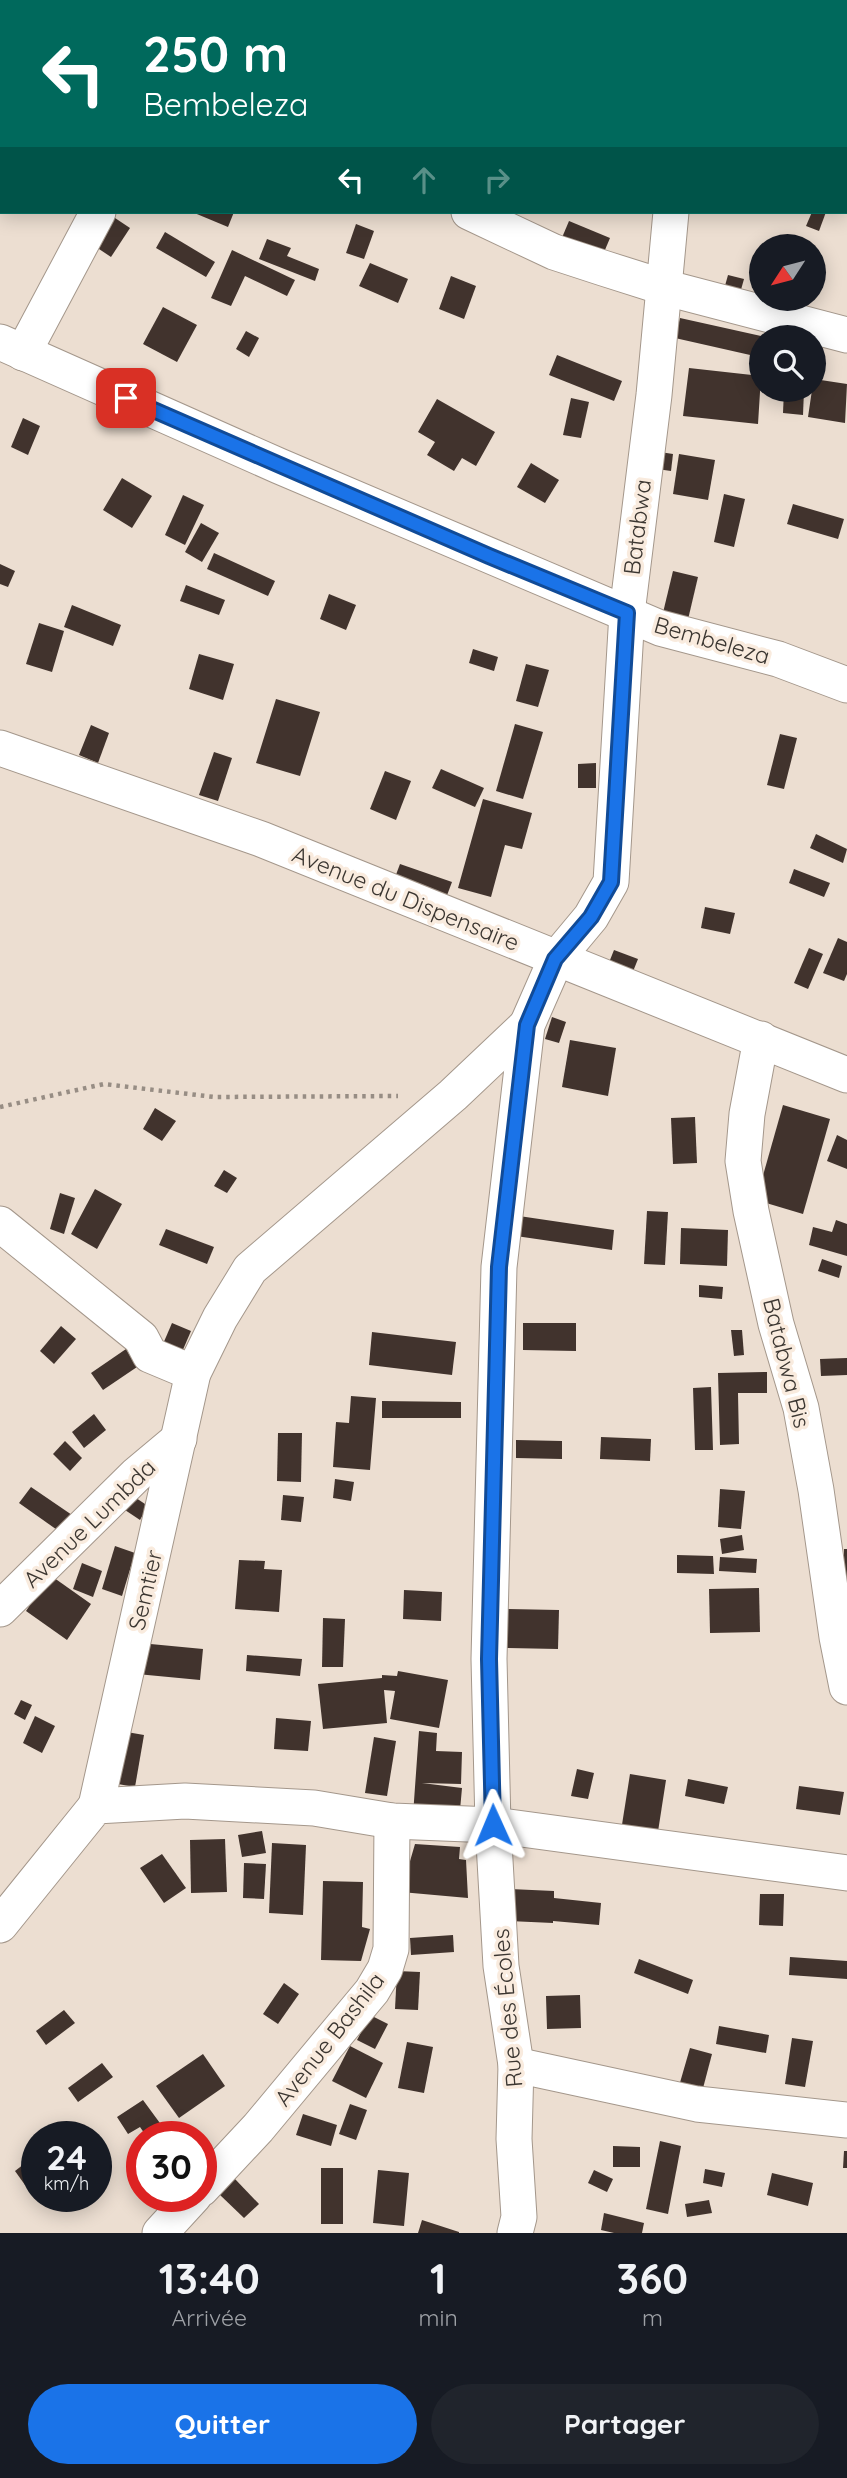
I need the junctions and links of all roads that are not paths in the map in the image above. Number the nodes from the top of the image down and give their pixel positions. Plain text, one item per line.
1 (97, 214) edge
2 (473, 214) edge
3 (671, 214) edge
4 (663, 287) junction
5 (847, 335) edge
6 (11, 348) edge
7 (627, 613) junction
8 (847, 685) edge
9 (0, 748) edge
10 (555, 959) junction
11 (527, 1025) junction
12 (761, 1039) junction
13 (847, 1075) edge
14 (0, 1224) edge
15 (193, 1373) junction
16 (179, 1439) junction
17 (0, 1609) edge
18 (842, 1638) edge
19 (847, 1687) edge
20 (96, 1806) junction
21 (392, 1821) junction
22 (493, 1825) junction
23 (847, 1873) edge
24 (0, 1924) edge
25 (516, 2065) junction
26 (847, 2120) edge
27 (217, 2172) edge
28 (179, 2212) edge
29 (160, 2233) edge
30 (515, 2233) edge

1 - 6 street
2 - 4 street
3 - 4 street, Batabwa
4 - 5 street
4 - 7 street, Batabwa
6 - 7 street, Bembeleza
7 - 8 street, Bembeleza
7 - 10 street, Batabwa
9 - 10 street, Avenue du Dispensaire
10 - 11 street, Batabwa
10 - 12 street, Avenue du Dispensaire
11 - 15 street, Semtier
11 - 22 street, Batabwa
12 - 13 street, Avenue du Dispensaire
12 - 18 street, Batabwa Bis
14 - 15 street
15 - 16 street, Semtier
16 - 17 street, Avenue Lumbda
16 - 20 street, Semtier
18 - 19 street, Batabwa Bis
20 - 21 street
20 - 24 street
21 - 22 street
21 - 27 street, Avenue Bashila
22 - 23 street
22 - 25 street, Rue des Écoles
25 - 26 street
25 - 30 street, Rue des Écoles
28 - 29 street

